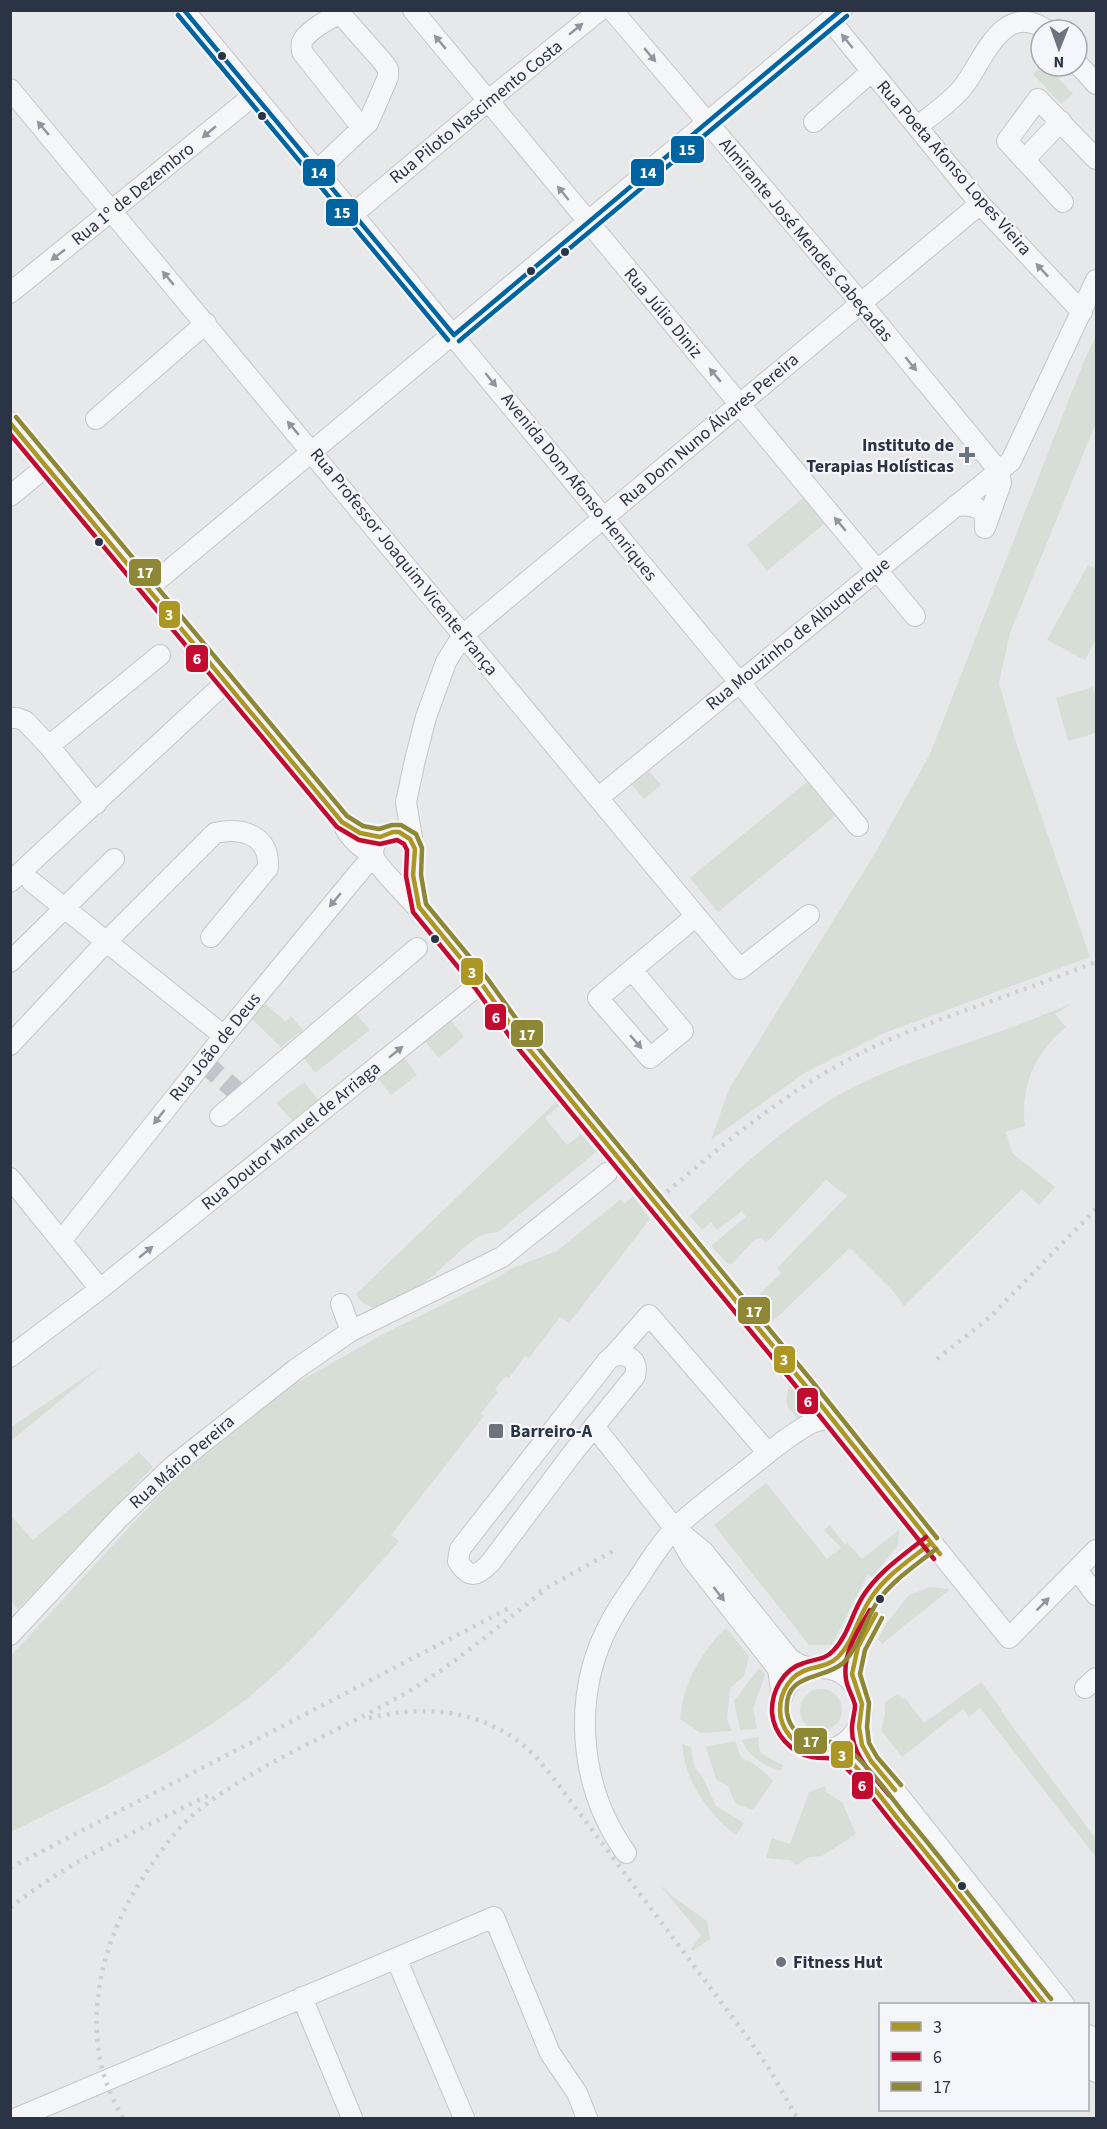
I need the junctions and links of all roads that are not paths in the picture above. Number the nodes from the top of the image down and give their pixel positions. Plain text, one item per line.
1 (184, 10) edge
2 (413, 10) edge
3 (600, 10) edge
4 (612, 10) edge
5 (836, 15) edge
6 (1029, 21) edge
7 (871, 72) junction
8 (10, 89) edge
9 (254, 95) junction
10 (489, 100) junction
11 (1061, 121) junction
12 (814, 122) dead end
13 (707, 123) junction
14 (918, 126) junction
15 (362, 128) junction
16 (1096, 159) edge
17 (1024, 160) junction
18 (317, 171) junction
19 (1063, 202) dead end
20 (980, 204) junction
21 (113, 212) junction
22 (353, 214) junction
23 (588, 223) junction
24 (1096, 280) edge
25 (10, 293) edge
26 (861, 303) junction
27 (1082, 312) junction
28 (206, 323) junction
29 (454, 335) junction
30 (740, 405) junction
31 (96, 418) dead end
32 (10, 422) edge
33 (313, 452) junction
34 (47, 466) junction
35 (999, 471) junction
36 (10, 496) edge
37 (955, 506) junction
38 (603, 518) junction
39 (877, 569) junction
40 (148, 588) junction
41 (915, 616) dead end
42 (463, 635) junction
43 (160, 655) dead end
44 (226, 682) junction
45 (739, 682) junction
46 (10, 718) edge
47 (49, 746) junction
48 (598, 798) junction
49 (406, 802) junction
50 (96, 804) junction
51 (858, 826) dead end
52 (380, 850) junction
53 (413, 853) junction
54 (114, 859) dead end
55 (10, 882) edge
56 (32, 882) dead end
57 (419, 907) junction
58 (64, 909) junction
59 (809, 915) dead end
60 (696, 916) junction
61 (211, 937) dead end
62 (106, 942) junction
63 (417, 948) dead end
64 (10, 962) edge
65 (632, 970) junction
66 (481, 983) junction
67 (224, 1036) junction
68 (10, 1045) edge
69 (220, 1116) dead end
70 (607, 1173) dead end
71 (634, 1177) tunnel mouth
72 (10, 1178) edge
73 (61, 1241) junction
74 (697, 1252) tunnel mouth
75 (100, 1289) junction
76 (341, 1304) dead end
77 (351, 1331) junction
78 (613, 1356) junction
79 (10, 1357) edge
80 (817, 1412) junction
81 (594, 1426) junction
82 (768, 1453) junction
83 (675, 1529) junction
84 (936, 1548) junction
85 (1096, 1550) edge
86 (1077, 1570) junction
87 (1096, 1595) edge
88 (10, 1635) edge
89 (818, 1668) junction
90 (854, 1684) junction
91 (780, 1702) junction
92 (859, 1725) junction
93 (829, 1749) junction
94 (626, 1853) dead end
95 (396, 1958) junction
96 (303, 1997) junction
97 (1044, 2003) edge
98 (1063, 2003) edge
99 (17, 2118) edge
100 (352, 2118) edge
101 (464, 2118) edge
102 (587, 2118) edge

1 - 9 street, Avenida Dom Afonso Henriques
10 -> 2 street, Rua Júlio Diniz
10 -> 3 street, Rua Piloto Nascimento Costa
4 -> 13 street, Almirante José Mendes Cabeçadas
7 -> 5 street, Rua Poeta Afonso Lopes Vieira
5 - 13 street
6 - 14 street
7 - 12 street
7 - 14 street, Rua Poeta Afonso Lopes Vieira
21 -> 8 street, Rua Professor Joaquim Vicente França
9 - 18 street, Avenida Dom Afonso Henriques
9 -> 21 street, Rua 1º de Dezembro
10 - 22 street, Rua Piloto Nascimento Costa
23 -> 10 street, Rua Júlio Diniz
11 - 16 street
11 - 17 street
11 - 17 street
13 - 23 street
13 - 26 street, Almirante José Mendes Cabeçadas
14 - 20 street, Rua Poeta Afonso Lopes Vieira
15 - 15 street
15 - 18 street
17 - 19 street
18 - 22 street, Avenida Dom Afonso Henriques
20 - 26 street, Rua Dom Nuno Álvares Pereira
27 -> 20 street, Rua Poeta Afonso Lopes Vieira
21 -> 25 street, Rua 1º de Dezembro
28 -> 21 street, Rua Professor Joaquim Vicente França
22 - 29 street, Avenida Dom Afonso Henriques
23 - 29 street
30 -> 23 street, Rua Júlio Diniz
24 - 27 street, Rua Mouzinho de Albuquerque
26 - 30 street, Rua Dom Nuno Álvares Pereira
26 -> 35 street, Almirante José Mendes Cabeçadas
27 - 35 street, Rua Mouzinho de Albuquerque
28 - 31 street
33 -> 28 street, Rua Professor Joaquim Vicente França
29 - 33 street
29 -> 38 street, Avenida Dom Afonso Henriques
30 - 38 street, Rua Dom Nuno Álvares Pereira
39 -> 30 street, Rua Júlio Diniz
32 - 34 street
33 - 40 street
33 - 42 street, Rua Professor Joaquim Vicente França
34 - 36 street
34 - 40 street
35 - 37 street, Rua Mouzinho de Albuquerque
35 - 37 street
37 - 39 street, Rua Mouzinho de Albuquerque
38 - 42 street, Rua Dom Nuno Álvares Pereira
38 - 45 street, Avenida Dom Afonso Henriques
39 - 41 street, Rua Júlio Diniz
39 - 45 street, Rua Mouzinho de Albuquerque
40 - 44 street
42 - 48 street, Rua Professor Joaquim Vicente França
42 - 49 street, Rua Dom Nuno Álvares Pereira
43 - 47 street
44 - 50 street
44 - 52 street
45 - 48 street, Rua Mouzinho de Albuquerque
45 - 51 street, Avenida Dom Afonso Henriques
46 - 47 street
47 - 50 street
48 - 60 street, Rua Professor Joaquim Vicente França
49 - 52 street, Rua Dom Nuno Álvares Pereira
49 - 53 street, Rua Dom Nuno Álvares Pereira
50 - 55 street
52 - 53 street
52 - 53 street
52 - 57 street
52 -> 67 street, Rua João de Deus
53 - 57 street, Rua Dom Nuno Álvares Pereira
54 - 58 street
56 - 58 street
57 - 66 street
58 - 62 street
58 - 64 street
59 - 60 street, Rua Professor Joaquim Vicente França
60 - 65 street
61 - 62 street
62 - 67 street
62 - 68 street
63 - 69 street
65 -> 65 street
66 - 71 street
75 -> 66 street, Rua Doutor Manuel de Arriaga
67 -> 73 street, Rua João de Deus
70 - 77 street, Rua Mário Pereira
72 - 73 street
73 - 75 street
74 - 80 street
75 - 79 street, Rua Doutor Manuel de Arriaga
76 - 77 street
77 - 88 street, Rua Mário Pereira
78 - 81 street
78 - 81 street
78 - 82 street
80 - 82 street
80 - 84 street
81 - 83 street
82 - 83 street
83 - 89 street
83 -> 91 street
83 - 94 street
84 -> 86 street
84 - 89 street
84 - 90 street
85 - 86 street
86 - 87 street
89 - 90 street
89 - 91 street
90 - 92 street
91 - 93 street
92 - 93 street
92 - 98 street
93 - 97 street
95 - 96 street
95 - 101 street
95 - 102 street
96 - 99 street
96 - 100 street

